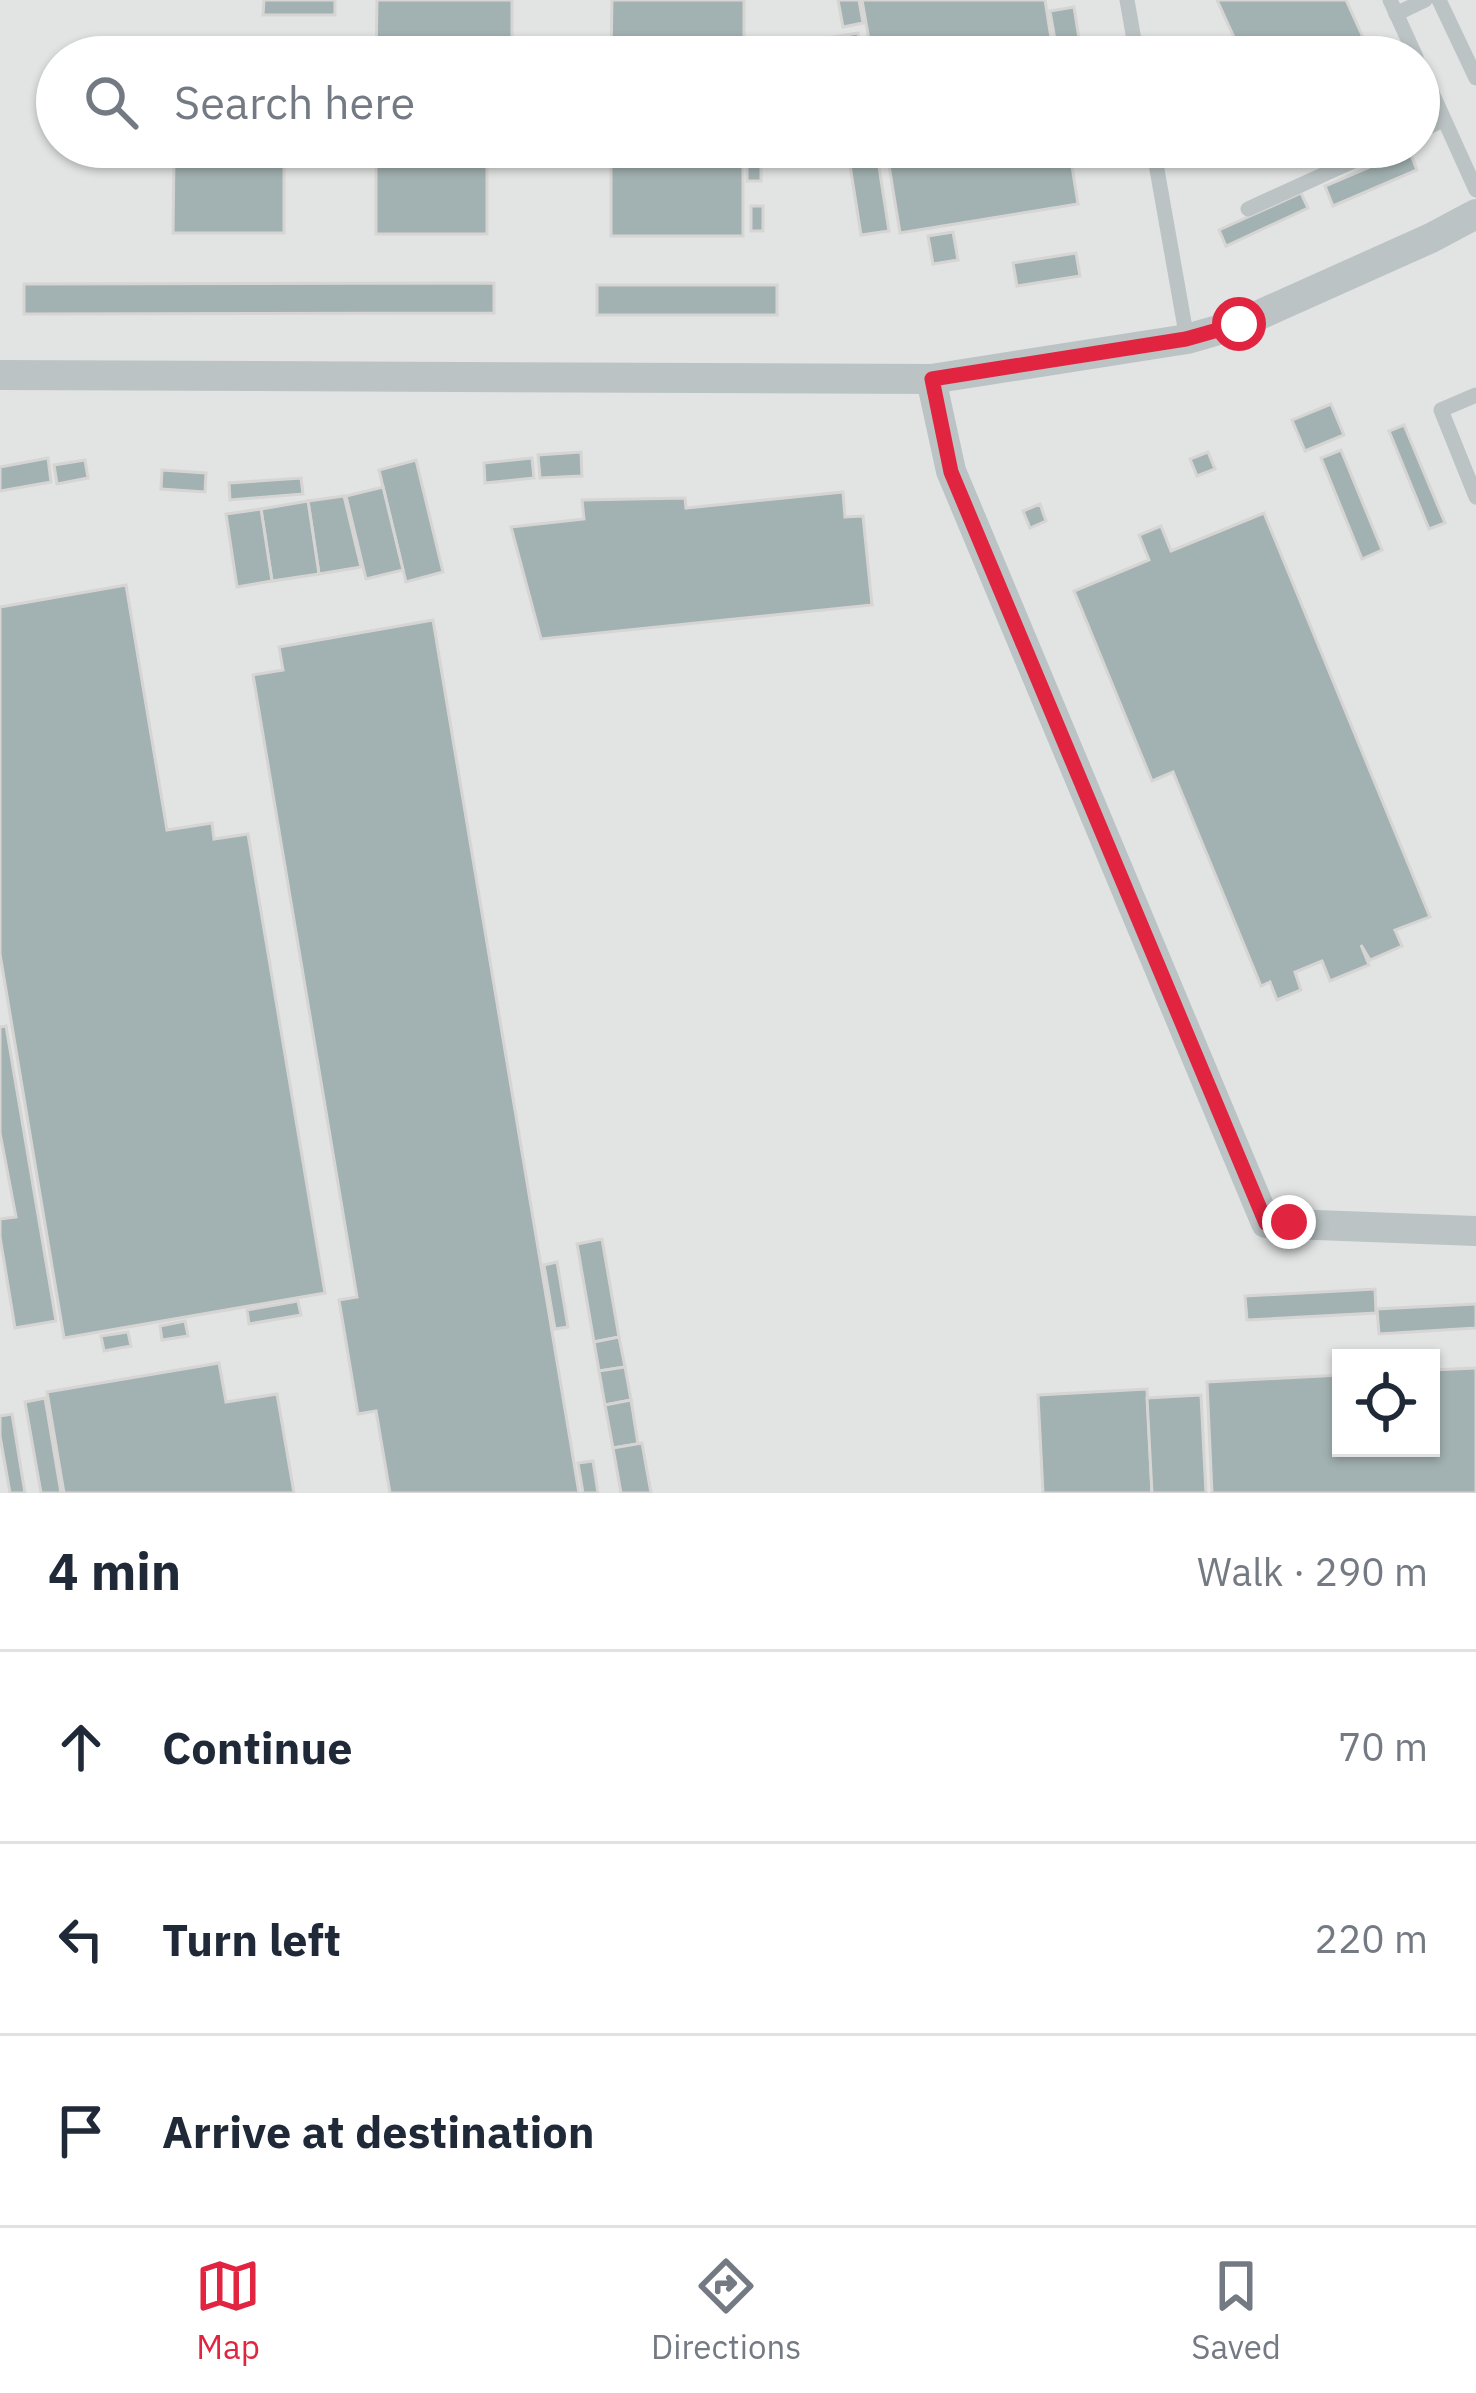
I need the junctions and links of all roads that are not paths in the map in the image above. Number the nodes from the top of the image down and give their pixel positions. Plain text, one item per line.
1 (1127, 0) edge
2 (1426, 0) edge
3 (1439, 0) edge
4 (1393, 7) edge
5 (1133, 36) edge
6 (1406, 36) edge
7 (1476, 78) edge
8 (1440, 110) edge
9 (1444, 119) junction
10 (1440, 121) edge
11 (1157, 168) edge
12 (1338, 168) edge
13 (1476, 190) edge
14 (1248, 209) dead end
15 (1476, 214) edge
16 (1186, 339) junction
17 (0, 375) edge
18 (932, 379) junction
19 (1476, 394) edge
20 (1476, 496) edge
21 (1476, 1231) edge

1 - 5 lane
2 - 4 lane
3 - 7 lane
4 - 6 lane
8 - 9 lane
9 - 10 lane
9 - 13 lane
11 - 16 lane
12 - 14 lane
15 - 16 street
16 - 18 street
17 - 18 street
18 - 21 street
19 - 20 lane

